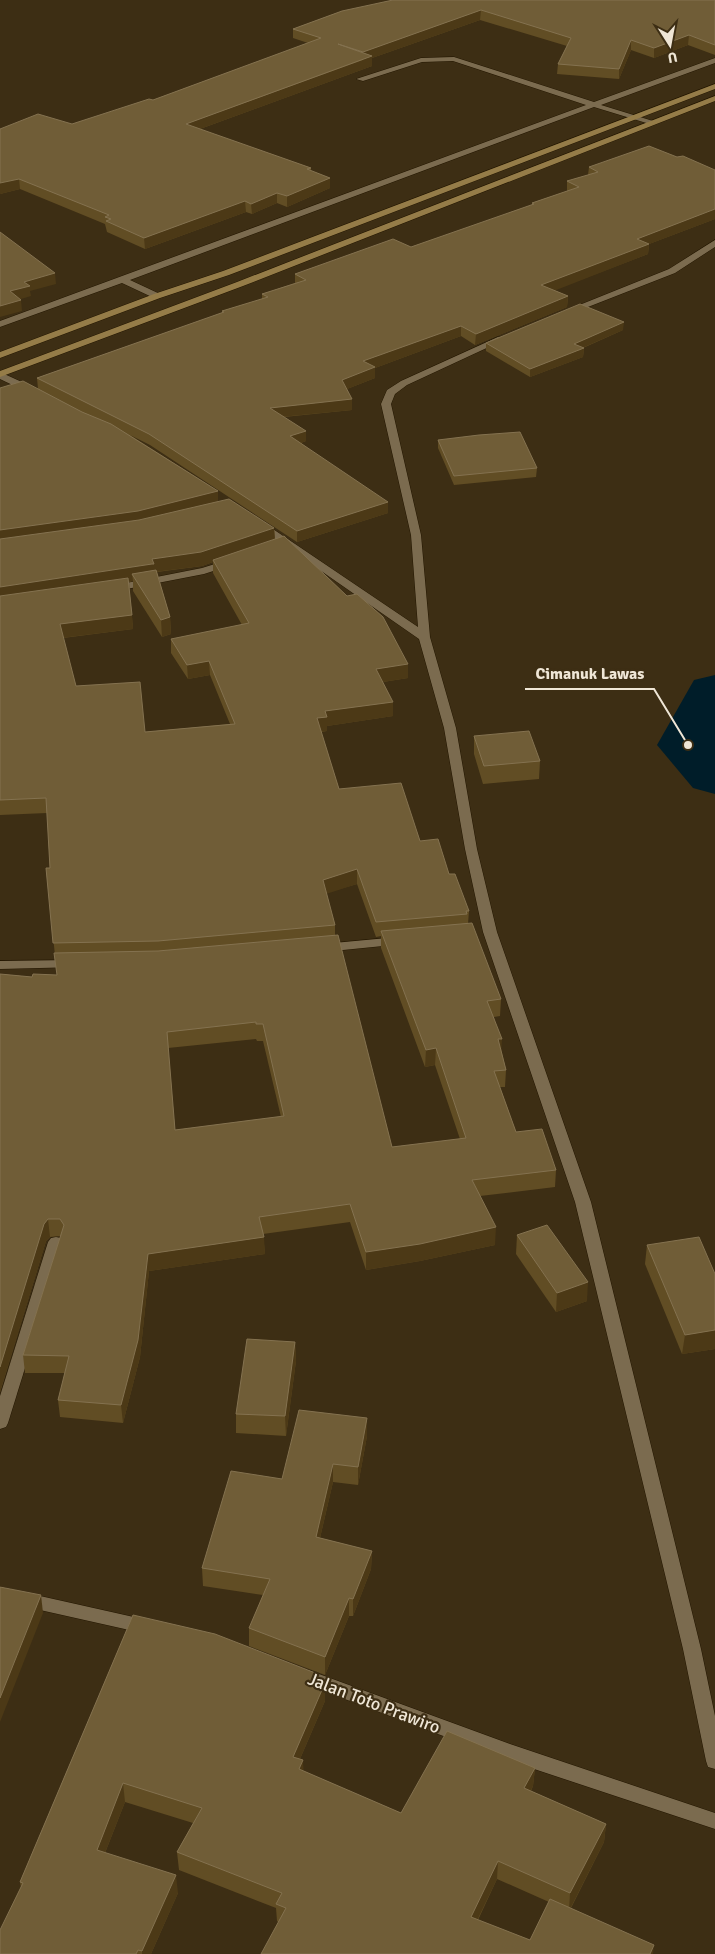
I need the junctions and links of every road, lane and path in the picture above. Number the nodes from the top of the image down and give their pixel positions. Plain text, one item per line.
1 (715, 60) edge
2 (360, 78) dead end
3 (715, 86) edge
4 (715, 98) edge
5 (592, 104) junction
6 (632, 117) junction
7 (650, 123) junction
8 (527, 158) junction
9 (546, 164) junction
10 (318, 238) junction
11 (715, 243) edge
12 (338, 245) junction
13 (125, 280) junction
14 (156, 296) junction
15 (176, 306) junction
16 (557, 316) edge
17 (0, 324) edge
18 (513, 334) edge
19 (0, 356) edge
20 (4, 376) edge
21 (46, 398) edge
22 (248, 517) edge
23 (240, 559) edge
24 (102, 591) edge
25 (424, 637) junction
26 (411, 940) edge
27 (314, 949) edge
28 (90, 963) edge
29 (0, 965) edge
30 (56, 1242) dead end
31 (0, 1423) edge
32 (0, 1594) edge
33 (162, 1631) edge
34 (293, 1672) edge
35 (715, 1761) edge
36 (715, 1821) edge

1 - 5 street
2 - 5 street
3 - 6 main road
4 - 7 main road
5 - 6 street
5 - 13 street
6 - 7 street
6 - 8 main road
7 - 9 main road
8 - 9 main road
8 - 10 main road
9 - 12 main road
10 - 12 main road
10 - 14 main road
11 - 16 street
12 - 15 main road
13 - 14 street
13 - 17 street
14 - 15 main road
14 - 19 main road
15 - 20 main road
18 - 25 street
20 - 21 street
22 - 25 street
23 - 24 street
25 - 35 street
26 - 27 street
28 - 29 street
30 - 31 street
32 - 33 street
34 - 36 street, Jalan Toto Prawiro

